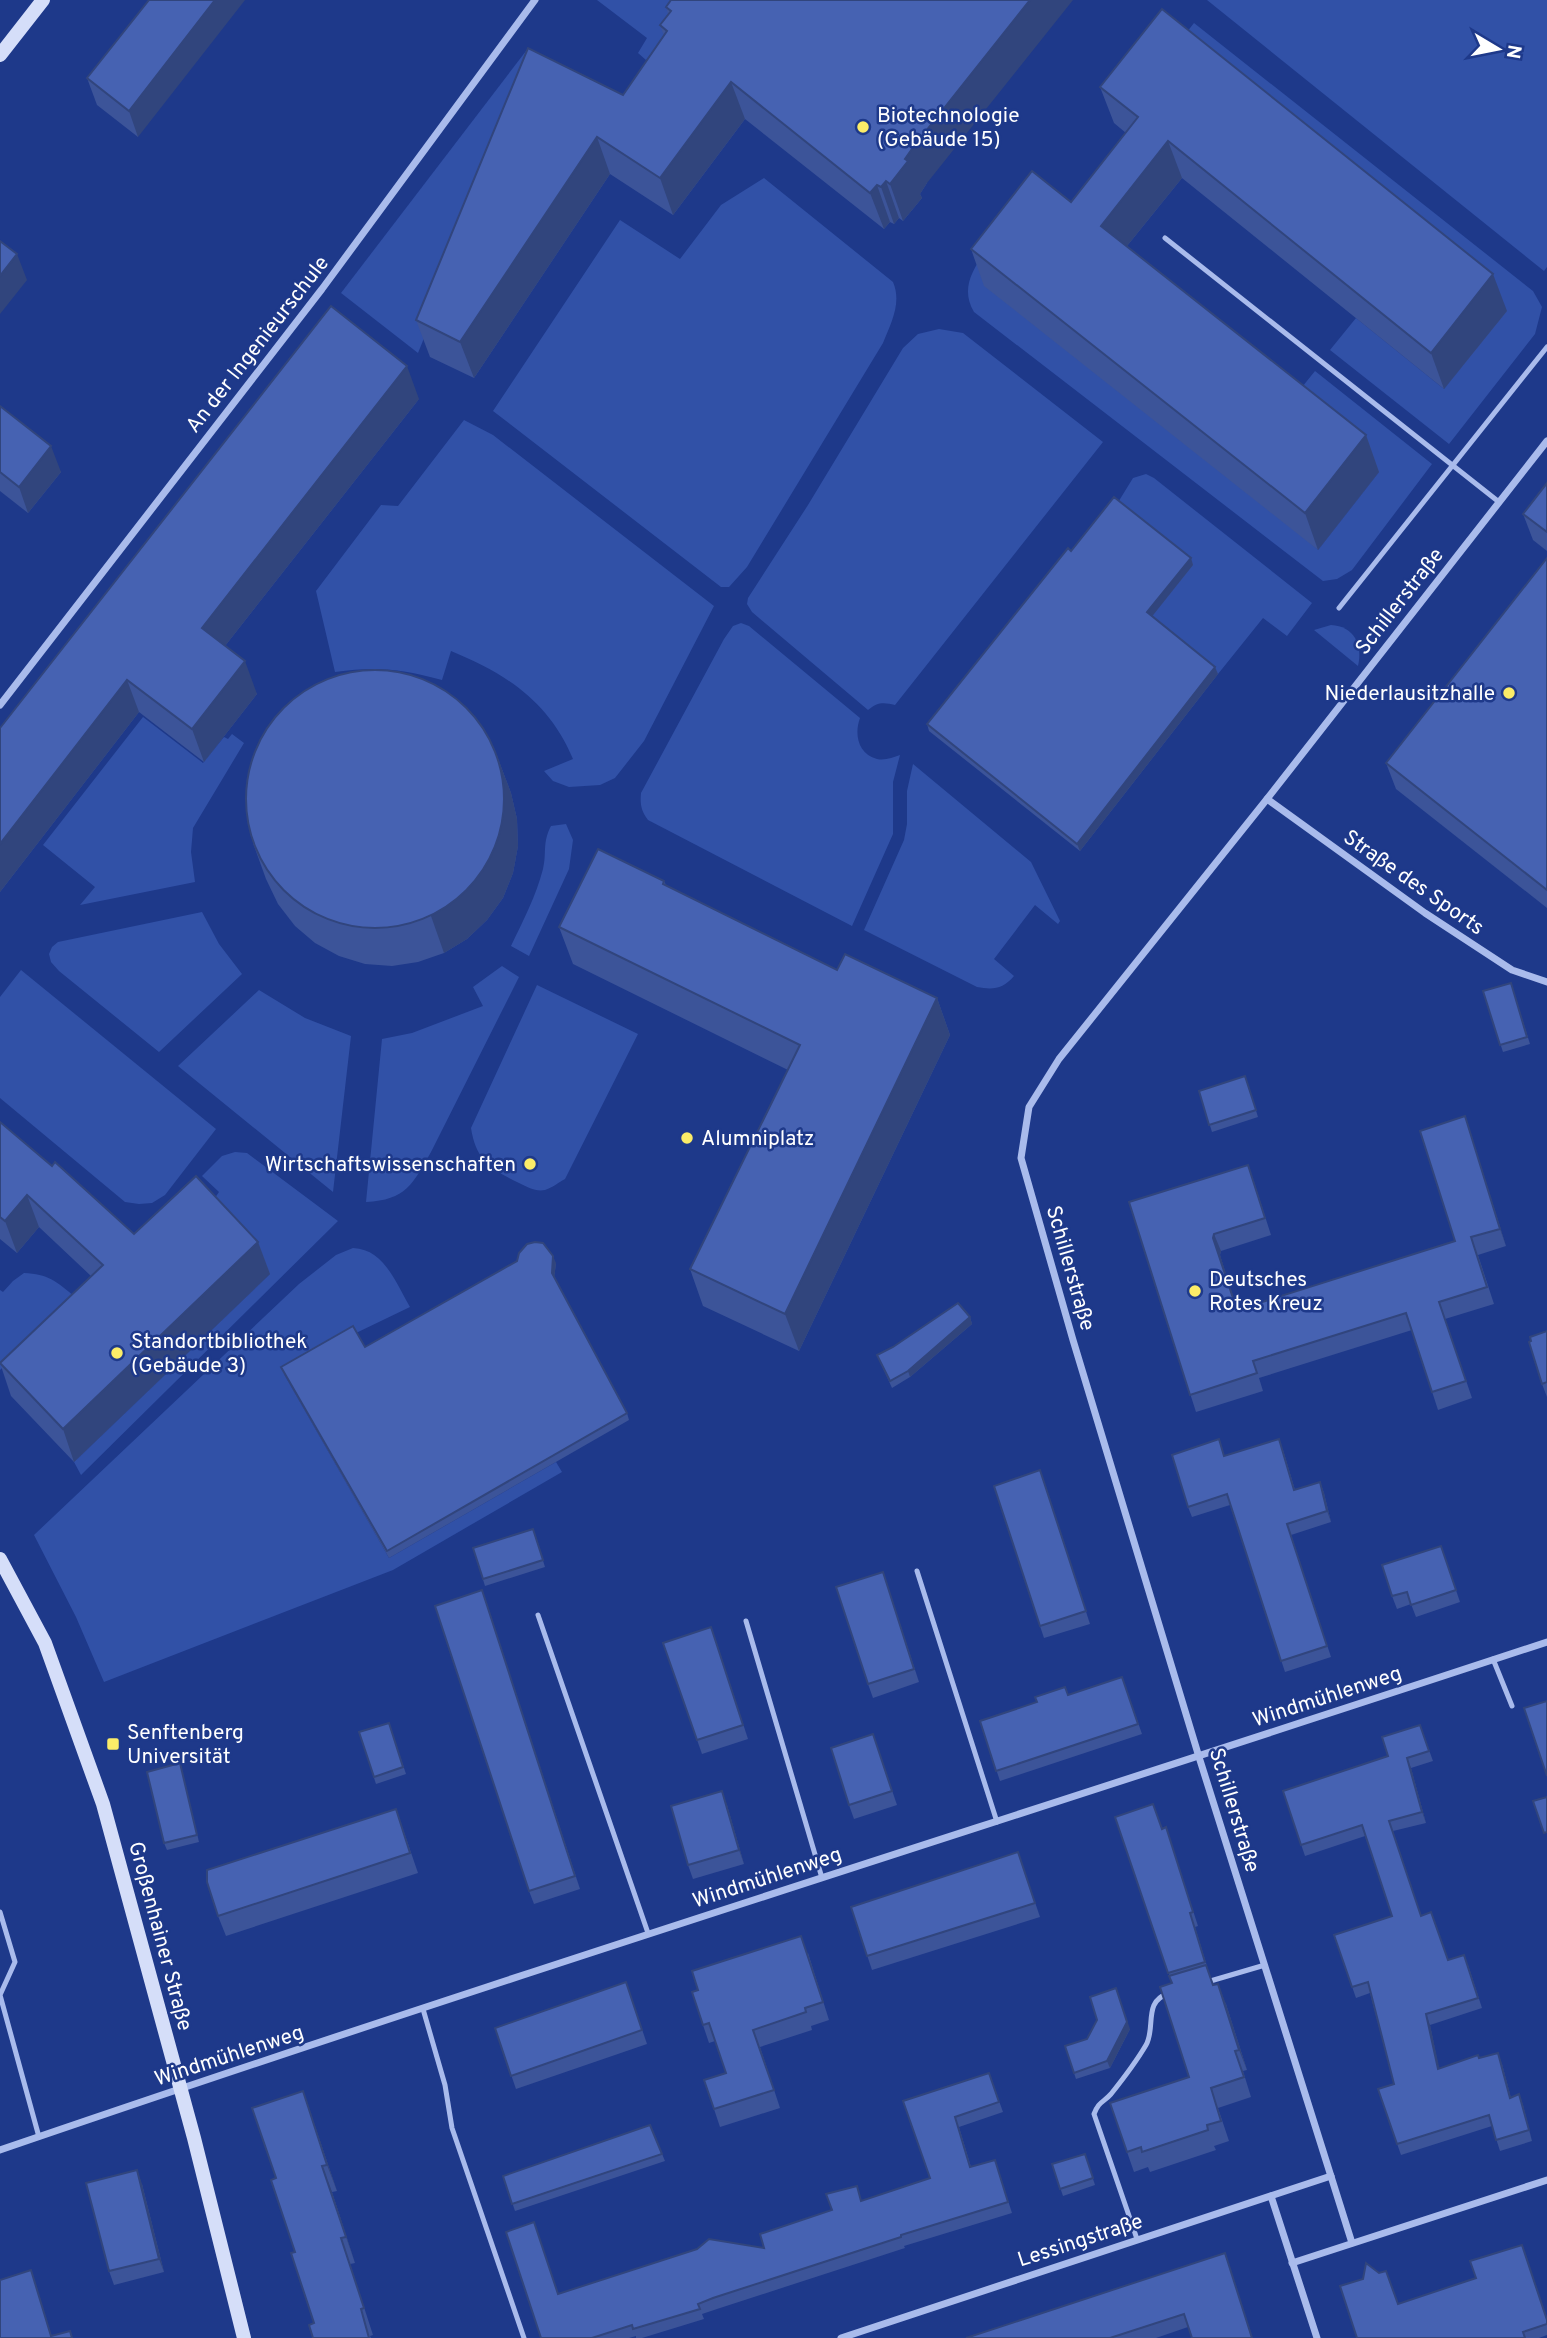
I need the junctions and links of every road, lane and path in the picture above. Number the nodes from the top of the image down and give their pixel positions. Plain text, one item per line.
1 (43, 0) edge
2 (535, 0) edge
3 (0, 55) edge
4 (1165, 238) dead end
5 (1547, 347) edge
6 (1547, 441) edge
7 (1453, 465) junction
8 (1499, 502) junction
9 (1339, 608) dead end
10 (0, 705) edge
11 (1267, 799) junction
12 (1547, 982) edge
13 (0, 1559) edge
14 (917, 1571) dead end
15 (538, 1615) dead end
16 (746, 1621) dead end
17 (1547, 1642) edge
18 (1493, 1660) junction
19 (1512, 1706) dead end
20 (1199, 1757) junction
21 (996, 1822) junction
22 (822, 1878) junction
23 (0, 1912) edge
24 (649, 1933) junction
25 (1265, 1965) junction
26 (1201, 1984) edge
27 (1175, 1992) edge
28 (423, 2009) junction
29 (181, 2089) junction
30 (39, 2137) junction
31 (0, 2150) edge
32 (1331, 2176) junction
33 (1547, 2180) edge
34 (1271, 2196) junction
35 (1137, 2239) junction
36 (1352, 2243) junction
37 (1292, 2263) junction
38 (244, 2338) edge
39 (524, 2338) edge
40 (841, 2338) edge
41 (1317, 2338) edge

1 - 3 main road
2 - 10 street, An der Ingenieurschule
4 - 7 lane
5 - 7 lane
6 - 8 street, Schillerstraße
7 - 8 lane
7 - 9 lane
8 - 11 street, Schillerstraße
11 - 12 street, Straße des Sports
11 - 20 street, Schillerstraße
13 - 29 main road, Großenhainer Straße
14 - 21 lane
15 - 24 lane
16 - 22 lane
17 - 18 street, Windmühlenweg
18 - 19 lane
18 - 20 street, Windmühlenweg
20 - 21 street, Windmühlenweg
20 - 25 street, Schillerstraße
21 - 22 street, Windmühlenweg
22 - 24 street, Windmühlenweg
23 - 30 lane
24 - 28 street, Windmühlenweg
25 - 26 lane
25 - 32 street, Schillerstraße
27 - 35 lane
28 - 29 street, Windmühlenweg
28 - 39 lane
29 - 30 street, Windmühlenweg
29 - 38 main road, Großenhainer Straße
30 - 31 street, Windmühlenweg
32 - 34 street, Lessingstraße
32 - 36 street, Schillerstraße
33 - 36 street
34 - 35 street, Lessingstraße
34 - 37 street
35 - 40 street, Lessingstraße
36 - 37 street
37 - 41 street

